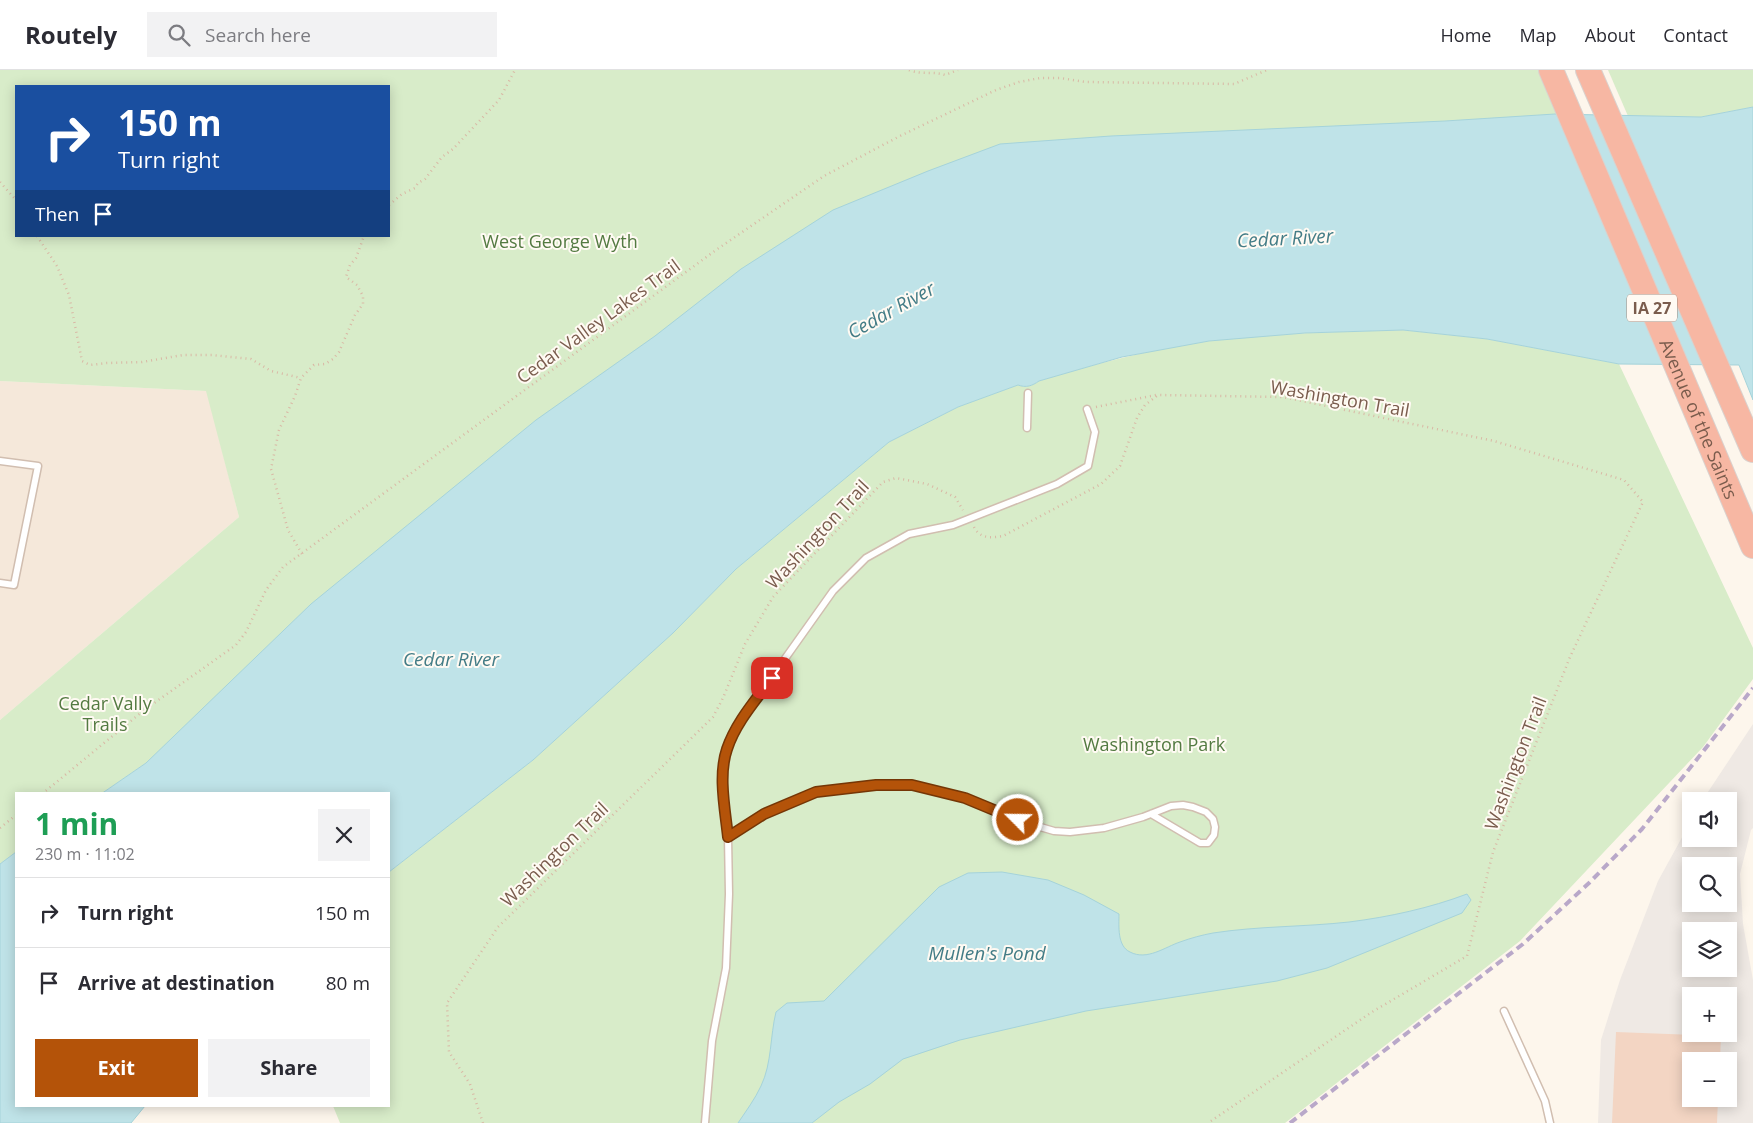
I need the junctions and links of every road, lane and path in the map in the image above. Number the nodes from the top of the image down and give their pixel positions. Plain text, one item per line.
1 (516, 70) edge
2 (909, 70) edge
3 (958, 70) edge
4 (1267, 70) edge
5 (1551, 70) edge
6 (1588, 70) edge
7 (0, 182) edge
8 (15, 199) edge
9 (390, 204) edge
10 (38, 237) edge
11 (364, 237) edge
12 (301, 378) junction
13 (1028, 393) dead end
14 (1158, 395) junction
15 (1087, 409) joint
16 (1027, 428) dead end
17 (1753, 450) edge
18 (0, 462) edge
19 (969, 519) junction
20 (1753, 546) edge
21 (302, 554) junction
22 (0, 583) edge
23 (44, 792) edge
24 (1151, 814) junction
25 (15, 816) edge
26 (0, 828) edge
27 (728, 837) junction
28 (1504, 1012) dead end
29 (483, 1123) edge
30 (705, 1123) edge
31 (1208, 1123) edge
32 (1550, 1123) edge

1 - 9 path
2 - 3 path
4 - 21 path, Cedar Valley Lakes Trail
5 - 20 highway, Avenue of the Saints / IA 27
6 - 17 highway, Avenue of the Saints / IA 27
7 - 8 path
10 - 12 path
11 - 12 path
12 - 21 path
13 - 16 lane
14 - 15 path
14 - 19 path, Washington Trail
14 - 31 path, Washington Trail
15 - 19 lane
18 - 22 lane
19 - 27 lane
19 - 29 path, Washington Trail
21 - 23 path, Cedar Valley Lakes Trail
24 - 24 lane
24 - 27 lane
25 - 26 path
27 - 30 lane
28 - 32 lane

